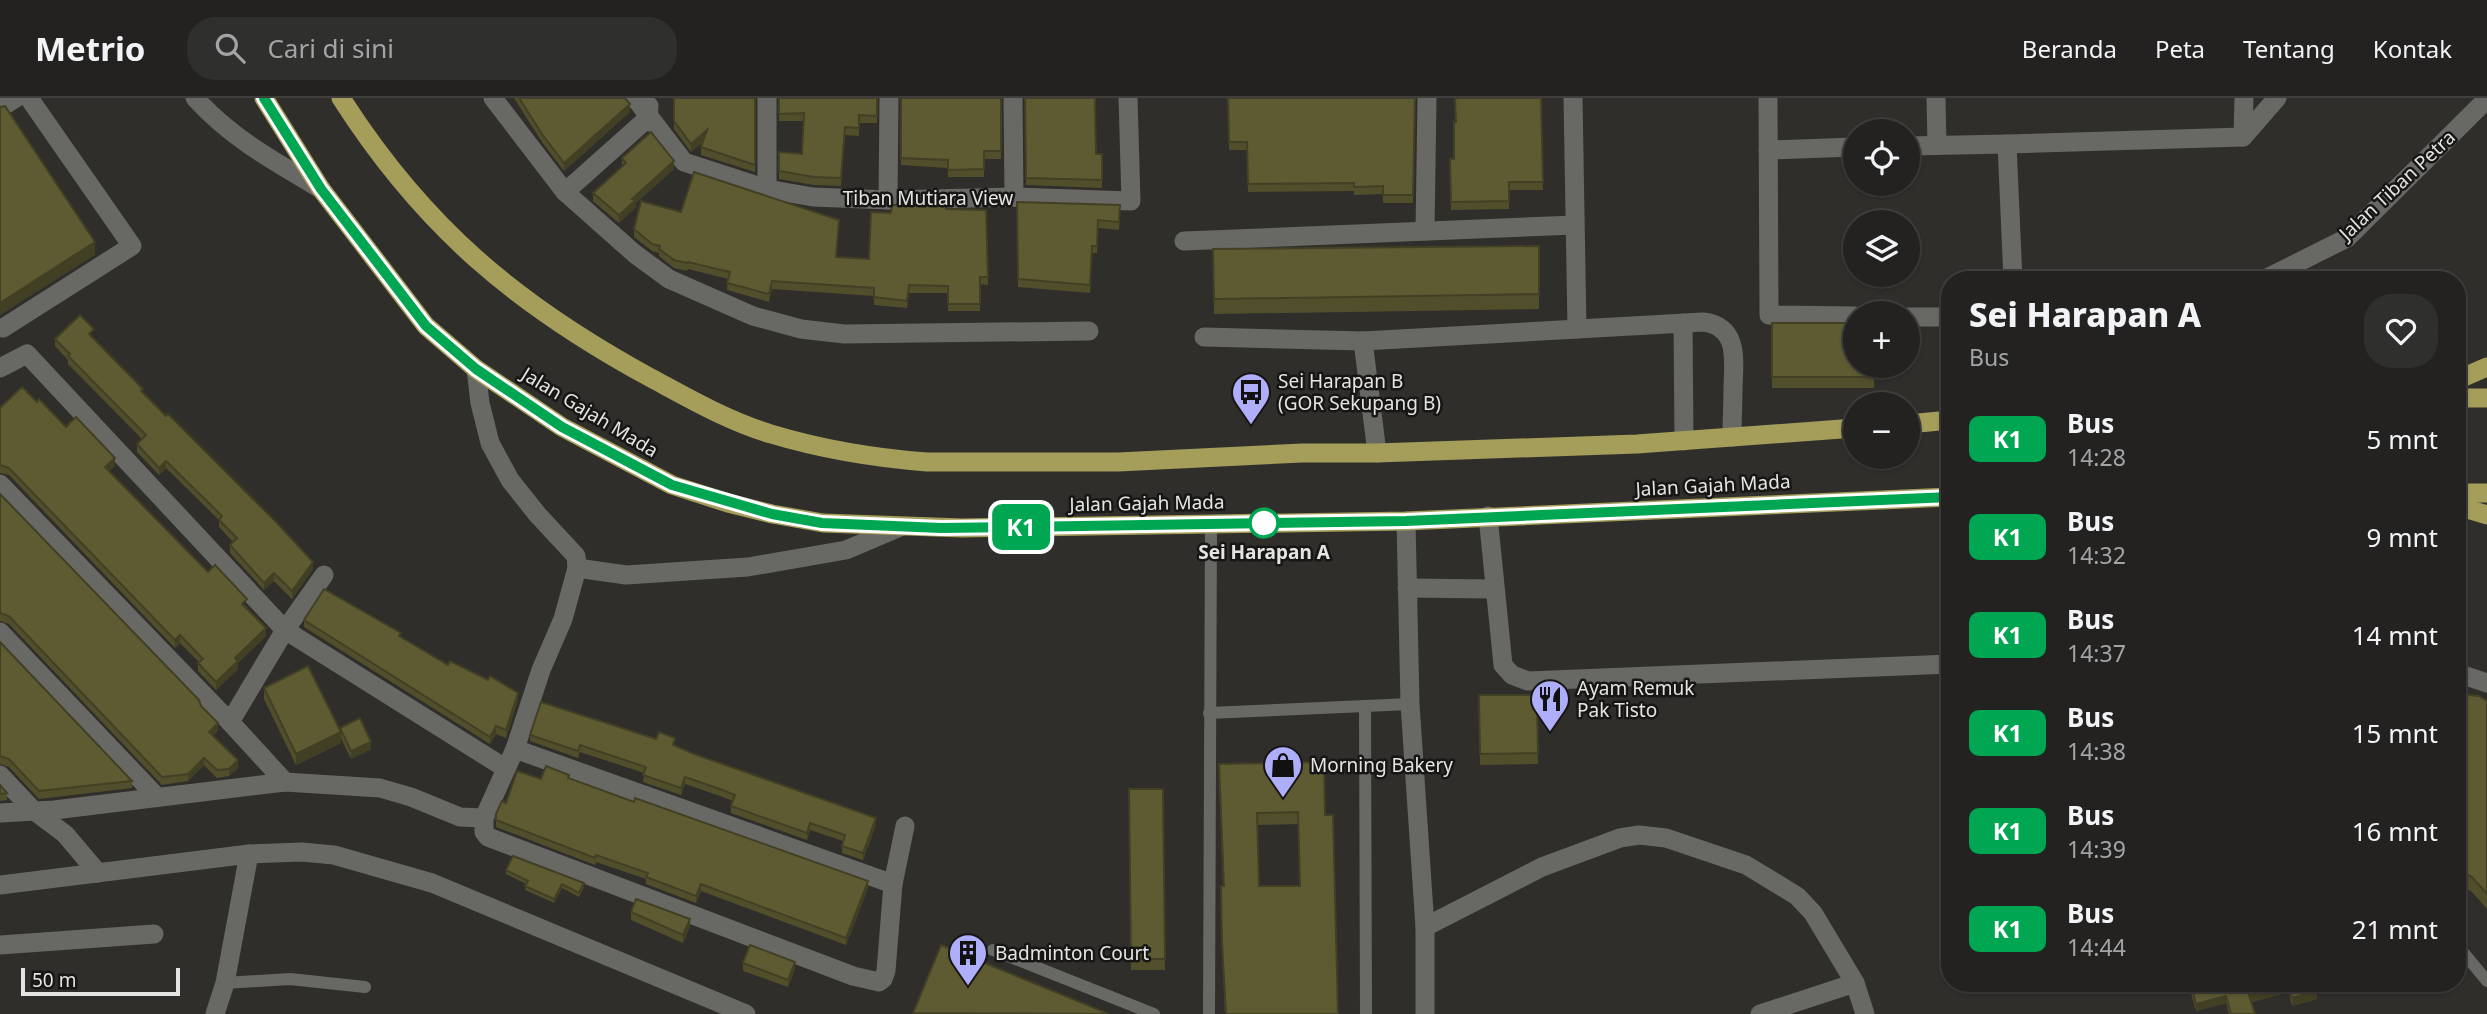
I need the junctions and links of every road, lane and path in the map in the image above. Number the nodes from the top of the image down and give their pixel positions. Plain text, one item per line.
1 (16, 98) edge
2 (29, 98) edge
3 (195, 98) edge
4 (264, 98) edge
5 (341, 98) edge
6 (494, 98) edge
7 (635, 98) edge
8 (767, 98) edge
9 (889, 98) edge
10 (1013, 98) edge
11 (1128, 98) edge
12 (1427, 98) edge
13 (1573, 98) edge
14 (1768, 98) edge
15 (1936, 98) edge
16 (2244, 98) edge
17 (2277, 98) edge
18 (2487, 99) edge
19 (0, 108) edge
20 (649, 108) edge
21 (2243, 137) junction
22 (2007, 144) junction
23 (1937, 145) junction
24 (1920, 146) edge
25 (1843, 147) edge
26 (1768, 150) junction
27 (321, 189) junction
28 (767, 190) junction
29 (565, 192) junction
30 (1014, 197) junction
31 (888, 200) junction
32 (1574, 225) junction
33 (1425, 231) junction
34 (1184, 241) dead end
35 (2013, 271) edge
36 (2281, 271) edge
37 (1843, 316) edge
38 (1920, 317) edge
39 (1941, 317) edge
40 (1684, 323) junction
41 (2, 326) edge
42 (1577, 329) junction
43 (1088, 331) dead end
44 (1204, 337) dead end
45 (1363, 341) junction
46 (27, 354) junction
47 (0, 368) edge
48 (2487, 368) edge
49 (476, 369) junction
50 (2466, 376) edge
51 (2466, 398) edge
52 (2487, 398) edge
53 (1941, 421) edge
54 (1920, 423) edge
55 (1843, 429) edge
56 (1732, 437) junction
57 (1684, 440) junction
58 (1377, 453) junction
59 (0, 484) edge
60 (2466, 493) edge
61 (2487, 493) edge
62 (1941, 497) edge
63 (2466, 509) edge
64 (2487, 515) edge
65 (1488, 516) junction
66 (1406, 521) junction
67 (1211, 524) junction
68 (900, 527) junction
69 (577, 568) junction
70 (324, 575) dead end
71 (1407, 589) junction
72 (1494, 589) junction
73 (285, 629) junction
74 (0, 632) edge
75 (1941, 664) edge
76 (2466, 676) edge
77 (2487, 683) edge
78 (1410, 705) junction
79 (1365, 706) junction
80 (1209, 713) junction
81 (230, 722) junction
82 (515, 749) junction
83 (505, 768) junction
84 (0, 775) edge
85 (285, 782) junction
86 (157, 797) junction
87 (33, 810) junction
88 (0, 813) edge
89 (484, 818) junction
90 (905, 826) dead end
91 (249, 854) junction
92 (98, 873) junction
93 (893, 884) junction
94 (0, 886) edge
95 (1425, 927) junction
96 (154, 934) dead end
97 (0, 945) edge
98 (993, 950) dead end
99 (2466, 956) edge
100 (2487, 981) edge
101 (225, 983) junction
102 (1855, 983) junction
103 (365, 987) dead end
104 (1795, 1008) edge
105 (215, 1014) edge
106 (746, 1014) edge
107 (1154, 1014) edge
108 (1209, 1014) edge
109 (1366, 1014) edge
110 (1425, 1014) edge
111 (1760, 1014) edge
112 (1865, 1014) edge

1 - 19 street
2 - 41 street
3 - 27 street
4 - 27 highway, Jalan Gajah Mada
5 - 58 highway
6 - 29 street
7 - 20 street, Tiban Mutiara View
8 - 28 street
9 - 31 street
10 - 30 street
11 - 30 street, Tiban Mutiara View
12 - 33 street
13 - 32 street
14 - 26 street
15 - 23 street
16 - 21 street
17 - 21 street
18 - 36 street, Jalan Tiban Petra
20 - 28 street, Tiban Mutiara View
20 - 29 street
21 - 22 street
22 - 23 street
22 - 35 street
23 - 24 street
25 - 26 street
26 - 37 street
27 - 49 highway, Jalan Gajah Mada
28 - 31 street, Tiban Mutiara View
29 - 43 street
30 - 31 street, Tiban Mutiara View
32 - 33 street
32 - 42 street
33 - 34 street
38 - 39 street
40 - 42 street
40 - 56 street
40 - 57 street
41 - 46 street
42 - 45 street
44 - 45 street
45 - 58 street
46 - 47 street
46 - 73 street
48 - 50 highway
49 - 68 highway, Jalan Gajah Mada
49 - 69 street
51 - 52 highway
53 - 54 highway
55 - 56 highway
56 - 57 highway
57 - 58 highway
59 - 81 street
60 - 61 highway
62 - 65 highway, Jalan Gajah Mada
63 - 64 highway
65 - 66 highway, Jalan Gajah Mada
65 - 72 street
66 - 67 highway, Jalan Gajah Mada
66 - 71 street
67 - 68 highway, Jalan Gajah Mada
67 - 80 lane
68 - 69 street
69 - 82 street
70 - 73 street
71 - 72 street
71 - 78 street
72 - 75 street
73 - 81 street
73 - 83 street
74 - 86 street
76 - 77 street
78 - 79 lane
78 - 95 street
79 - 80 lane
79 - 109 lane
80 - 108 lane
81 - 85 street
82 - 83 street
82 - 93 street
83 - 89 street
84 - 87 street
85 - 86 street
85 - 89 street
86 - 87 street
87 - 88 street
87 - 92 street
89 - 93 street
90 - 93 street
91 - 92 street
91 - 101 street
91 - 106 street
92 - 94 street
95 - 102 street
95 - 110 street
96 - 97 street
98 - 107 lane
99 - 100 lane
101 - 103 lane
101 - 105 street
102 - 104 street
102 - 112 street
104 - 111 street

